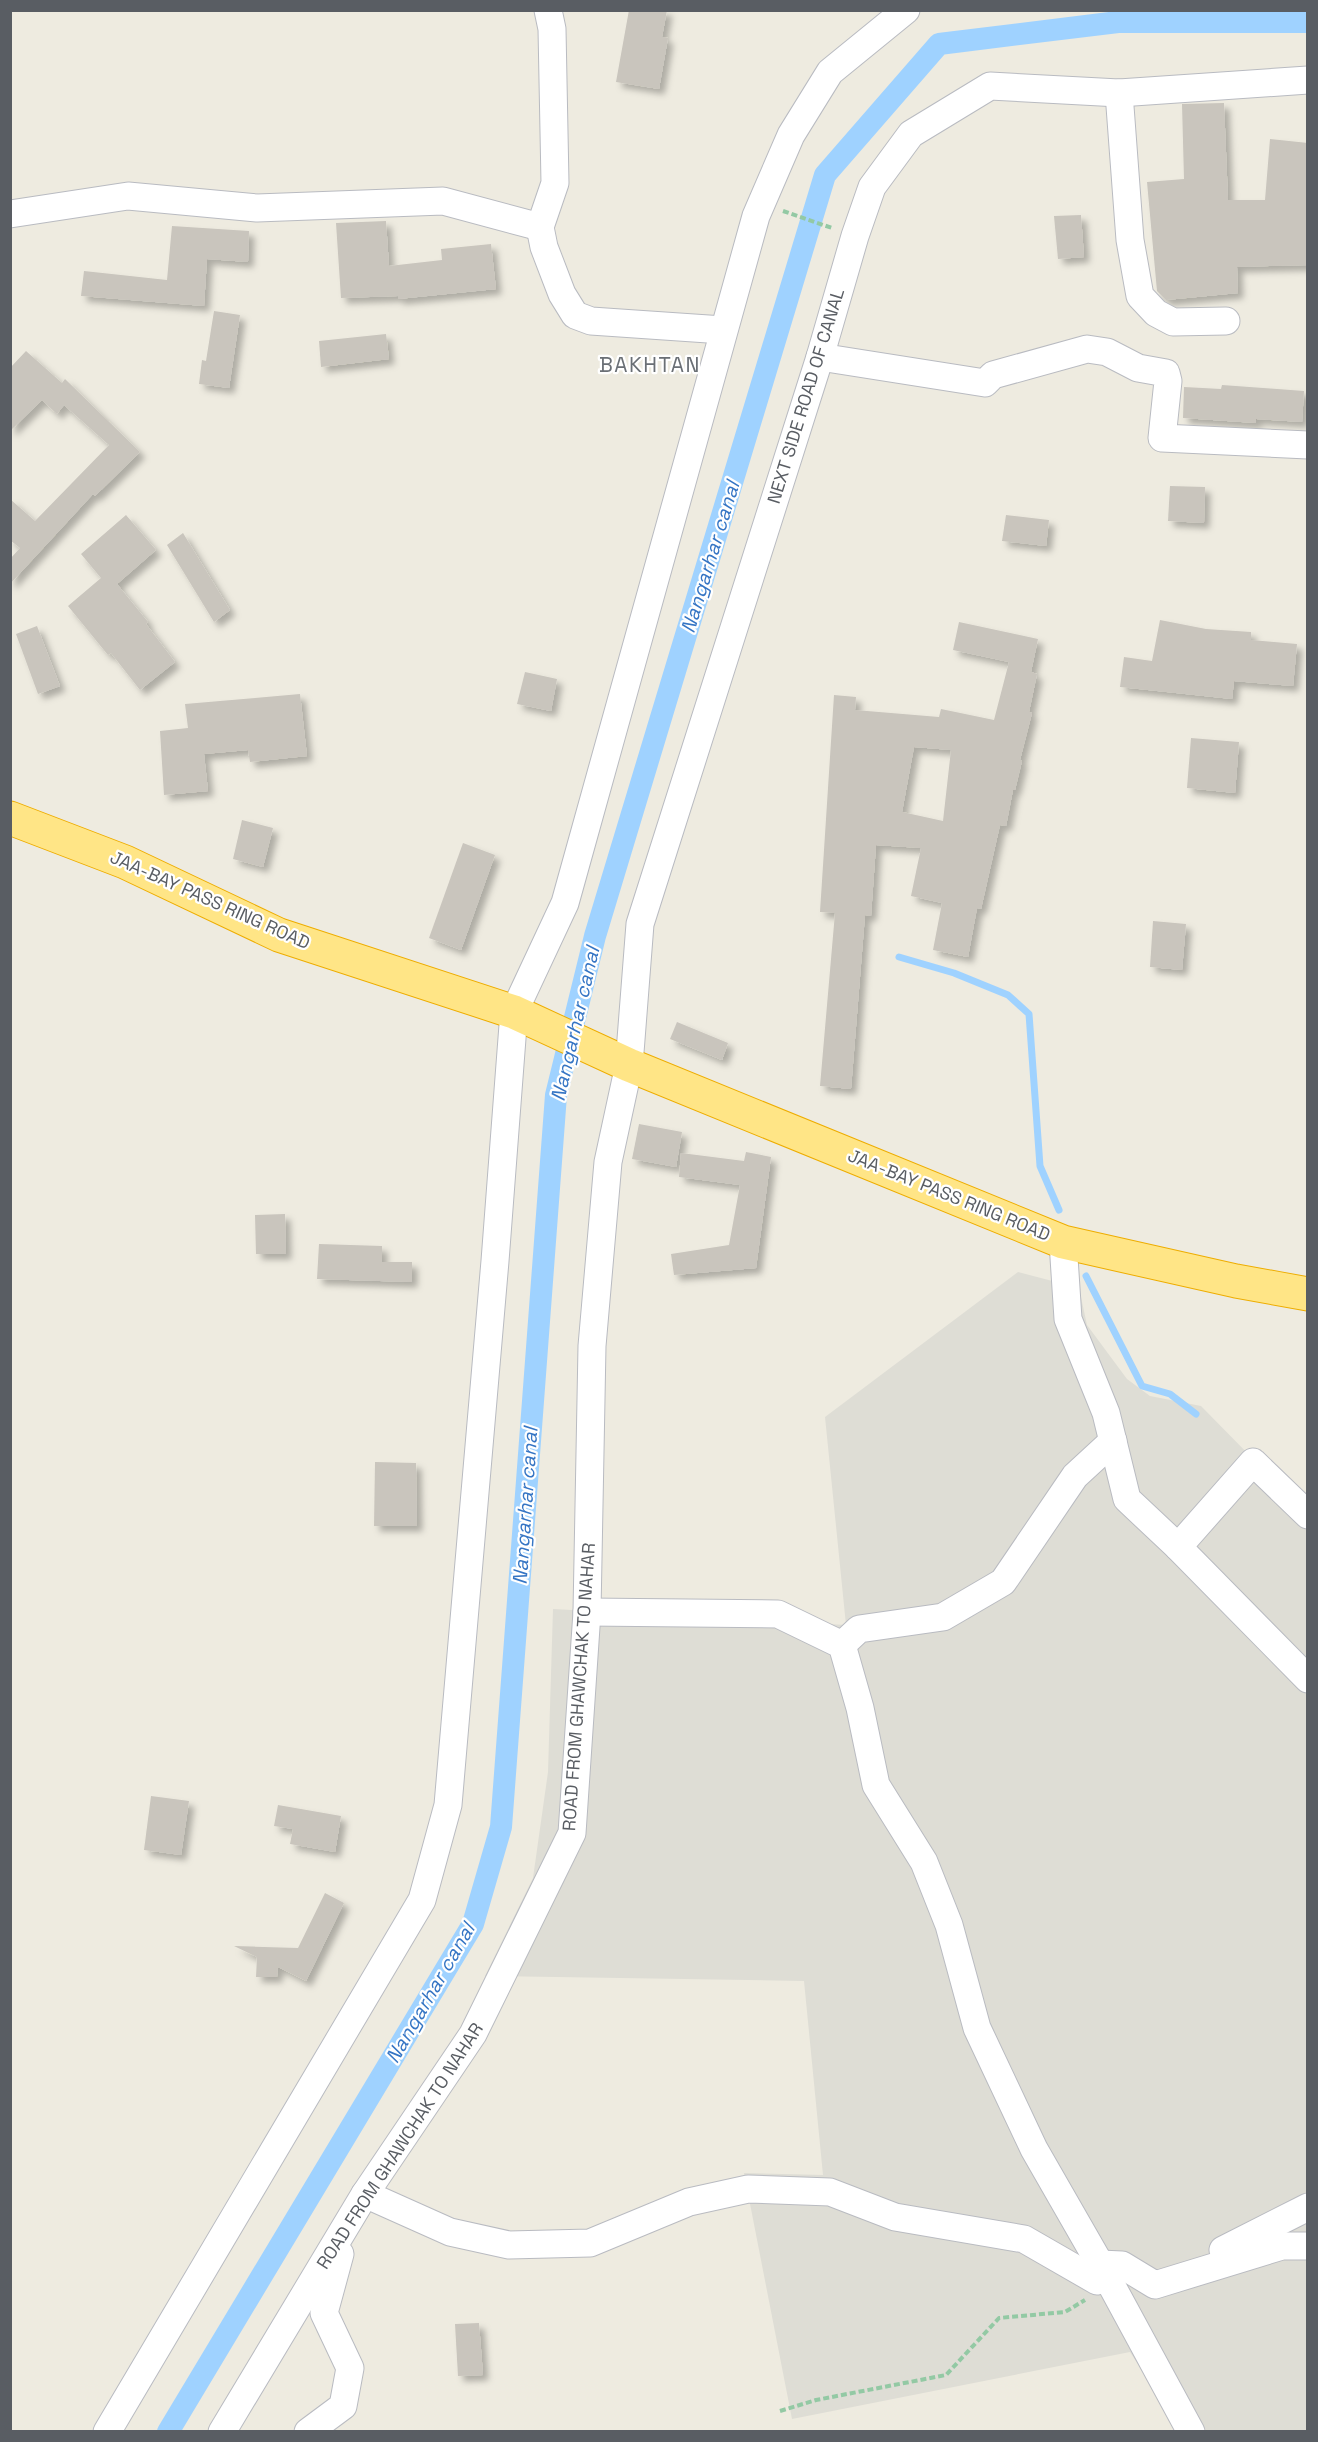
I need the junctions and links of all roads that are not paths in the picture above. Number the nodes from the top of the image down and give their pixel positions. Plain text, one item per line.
1 (548, 10) edge
2 (906, 10) edge
3 (1308, 80) edge
4 (1119, 93) junction
5 (11, 213) edge
6 (540, 227) junction
7 (1227, 321) dead end
8 (723, 330) junction
9 (820, 357) junction
10 (1308, 445) edge
11 (10, 818) edge
12 (514, 1012) junction
13 (617, 1059) junction
14 (1063, 1242) junction
15 (1308, 1294) edge
16 (1113, 1441) junction
17 (1308, 1515) edge
18 (1178, 1547) junction
19 (587, 1612) junction
20 (842, 1645) junction
21 (1308, 1679) edge
22 (365, 2194) junction
23 (1308, 2207) edge
24 (348, 2224) junction
25 (1308, 2246) edge
26 (1099, 2273) junction
27 (1155, 2285) junction
28 (107, 2432) edge
29 (222, 2432) edge
30 (308, 2432) edge
31 (1191, 2432) edge

1 - 6 street
2 - 8 street
3 - 4 street, NEXT SIDE ROAD OF CANAL
4 - 7 street
4 - 9 street, NEXT SIDE ROAD OF CANAL
5 - 6 street
6 - 8 street
8 - 12 street
9 - 10 street
9 - 13 street, NEXT SIDE ROAD OF CANAL
11 - 12 highway, JAA-BAY PASS RING ROAD
12 - 13 highway, JAA-BAY PASS RING ROAD
12 - 28 street
13 - 14 highway, JAA-BAY PASS RING ROAD
13 - 19 street, ROAD FROM GHAWCHAK TO NAHAR
14 - 15 highway, JAA-BAY PASS RING ROAD
14 - 16 street
16 - 18 street
16 - 20 street
17 - 18 street
18 - 21 street
19 - 20 street
19 - 22 street, ROAD FROM GHAWCHAK TO NAHAR
20 - 26 street
22 - 24 street, ROAD FROM GHAWCHAK TO NAHAR
22 - 26 street
23 - 27 street
24 - 29 street, ROAD FROM GHAWCHAK TO NAHAR
24 - 30 street
25 - 27 street
26 - 27 street
26 - 31 street

